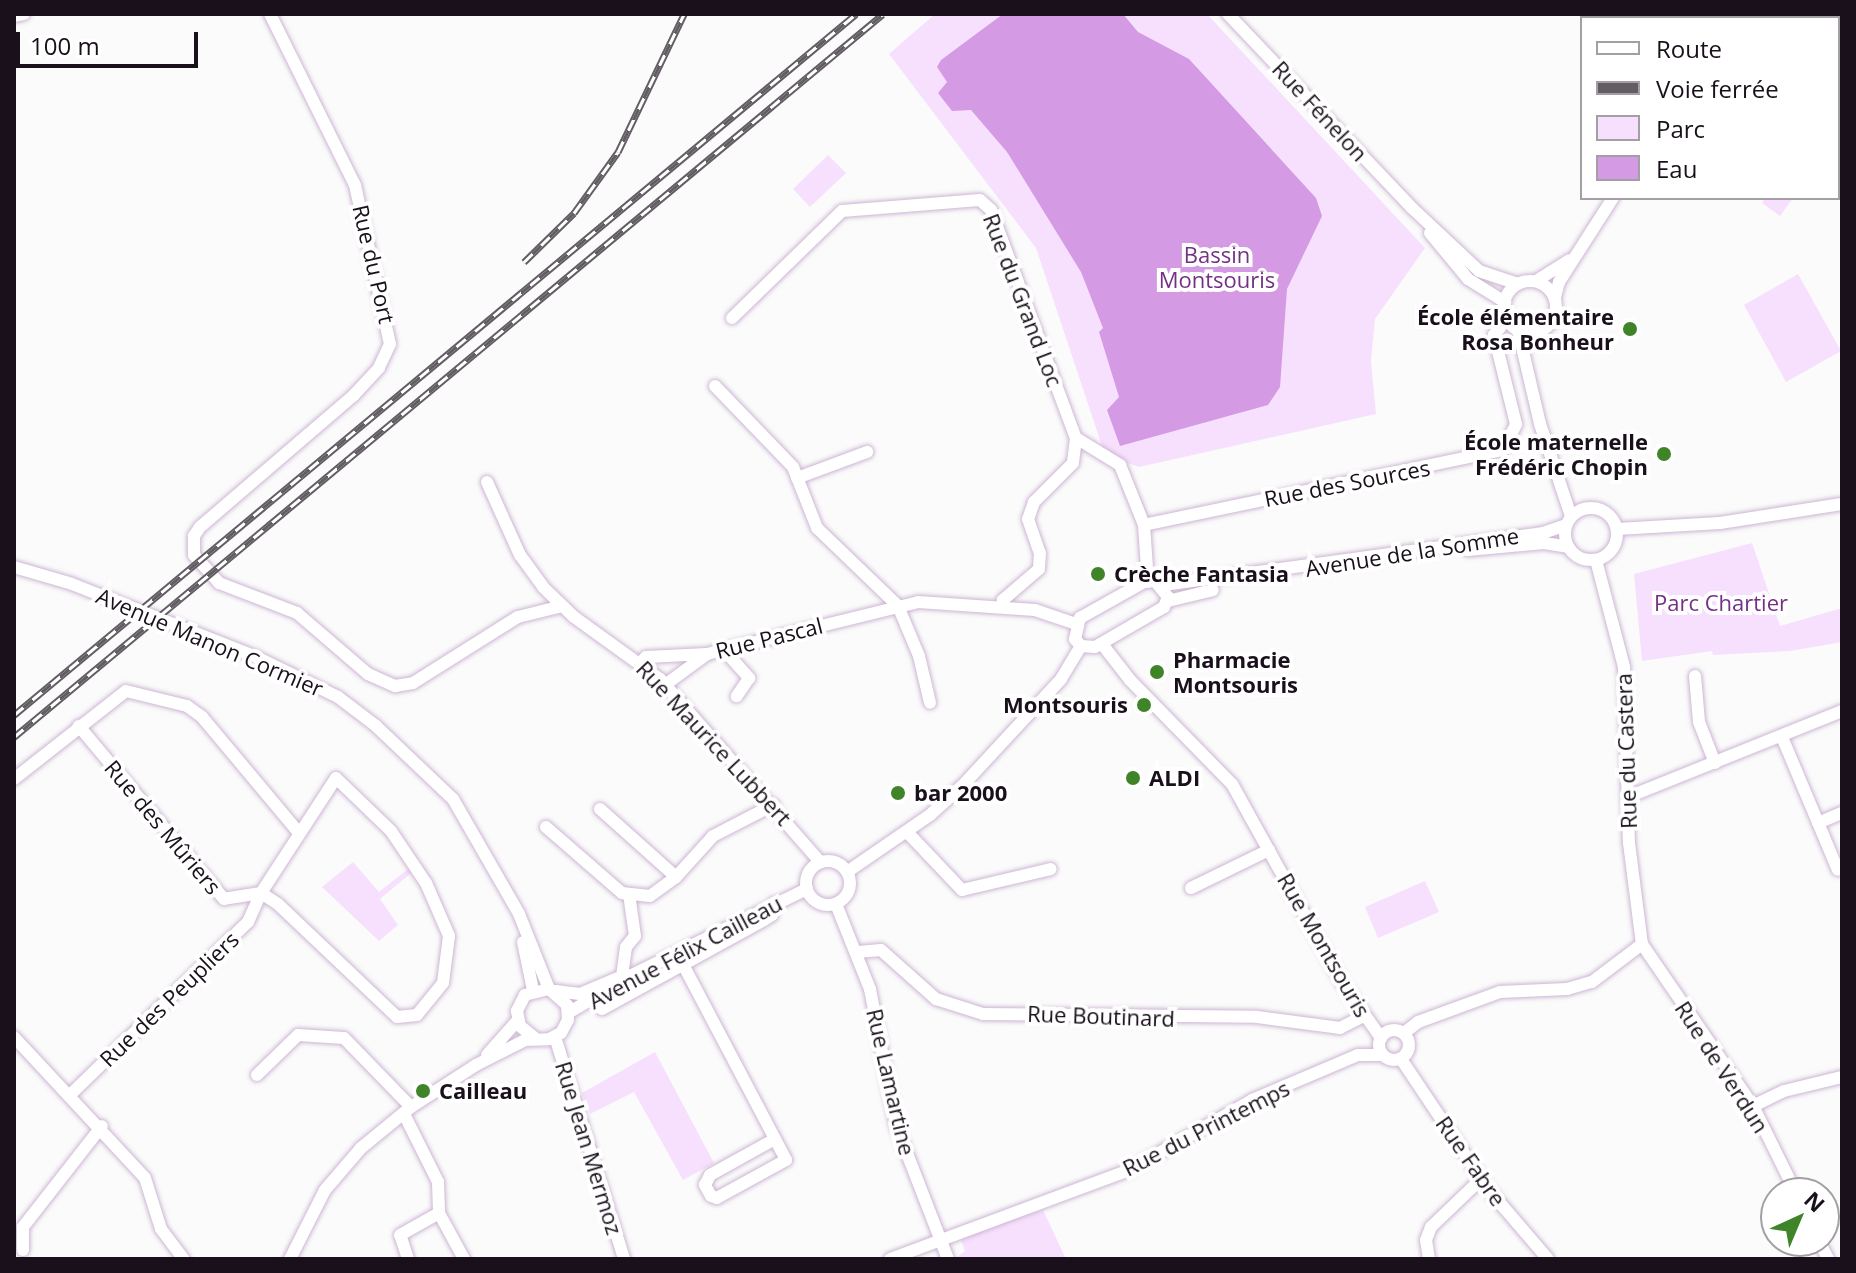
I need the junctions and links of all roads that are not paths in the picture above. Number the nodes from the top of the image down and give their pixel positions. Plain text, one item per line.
1 (24, 14) edge
2 (270, 14) edge
3 (1228, 14) edge
4 (14, 16) edge
5 (1612, 200) edge
6 (1412, 208) junction
7 (1588, 240) junction
8 (1536, 281) junction
9 (1518, 284) junction
10 (1555, 297) junction
11 (1505, 302) junction
12 (732, 318) dead end
13 (1507, 319) junction
14 (1518, 330) junction
15 (1532, 333) junction
16 (1524, 357) junction
17 (715, 386) dead end
18 (1076, 438) junction
19 (867, 452) dead end
20 (797, 478) junction
21 (487, 482) dead end
22 (1565, 490) junction
23 (1842, 504) edge
24 (1585, 508) junction
25 (1568, 521) junction
26 (1144, 525) junction
27 (1617, 529) junction
28 (1568, 547) junction
29 (1596, 560) junction
30 (14, 567) edge
31 (1148, 582) junction
32 (1163, 585) junction
33 (1168, 601) junction
34 (562, 606) junction
35 (898, 606) junction
36 (1002, 607) junction
37 (1076, 624) junction
38 (1102, 644) junction
39 (1081, 646) junction
40 (724, 650) junction
41 (707, 654) junction
42 (641, 662) junction
43 (1695, 676) dead end
44 (665, 685) junction
45 (737, 696) dead end
46 (930, 703) dead end
47 (1842, 711) edge
48 (79, 726) junction
49 (1782, 737) junction
50 (1715, 763) junction
51 (14, 779) edge
52 (1628, 797) junction
53 (773, 805) junction
54 (600, 809) dead end
55 (1842, 813) edge
56 (1818, 823) junction
57 (546, 827) dead end
58 (907, 832) junction
59 (299, 833) junction
60 (1269, 850) junction
61 (820, 862) junction
62 (1051, 869) dead end
63 (1838, 870) dead end
64 (847, 872) junction
65 (676, 877) junction
66 (1191, 888) dead end
67 (807, 889) junction
68 (261, 893) junction
69 (507, 894) junction
70 (629, 894) junction
71 (836, 904) junction
72 (1642, 944) junction
73 (858, 952) junction
74 (680, 959) junction
75 (627, 976) junction
76 (549, 989) junction
77 (533, 990) junction
78 (601, 1003) junction
79 (568, 1013) junction
80 (588, 1017) dead end
81 (1362, 1017) junction
82 (518, 1020) junction
83 (1404, 1033) junction
84 (14, 1037) edge
85 (555, 1037) junction
86 (535, 1038) junction
87 (1381, 1038) junction
88 (1382, 1055) junction
89 (1401, 1059) junction
90 (476, 1065) junction
91 (257, 1075) dead end
92 (1842, 1077) edge
93 (71, 1094) junction
94 (1753, 1106) junction
95 (407, 1111) junction
96 (102, 1126) junction
97 (775, 1139) junction
98 (1788, 1177) edge
99 (1481, 1179) junction
100 (439, 1213) junction
101 (938, 1238) junction
102 (23, 1250) dead end
103 (184, 1259) edge
104 (290, 1259) edge
105 (408, 1259) edge
106 (464, 1259) edge
107 (624, 1259) edge
108 (890, 1259) edge
109 (948, 1259) edge
110 (1429, 1259) edge
111 (1548, 1259) edge

1 - 4 street
2 - 34 street, Rue du Port
3 - 6 street, Rue Fénelon
5 - 7 street
6 - 9 street, Rue Fénelon
6 - 11 street, Rue Fénelon
7 - 8 street
7 - 10 street
8 - 9 street
8 - 10 street
9 - 11 street
10 - 15 street
11 - 13 street
12 - 18 street, Rue du Grand Loc
13 - 14 street
13 - 26 street, Rue des Sources
14 - 15 street
14 - 16 street
15 - 16 street
16 - 22 street
17 - 20 street
18 - 26 street
18 - 36 street
19 - 20 street
20 - 35 street
21 - 34 street, Rue Maurice Lubbert
22 - 24 street
22 - 25 street
23 - 27 street
24 - 25 street
24 - 27 street
25 - 28 street
25 - 32 street, Avenue de la Somme
26 - 31 street
27 - 29 street
28 - 29 street
28 - 33 street, Avenue de la Somme
29 - 52 street, Rue du Castera
30 - 69 street, Avenue Manon Cormier
31 - 32 street, Avenue de la Somme
31 - 37 street
32 - 33 street
33 - 38 street
34 - 42 street, Rue Maurice Lubbert
35 - 36 street, Rue Pascal
35 - 40 street, Rue Pascal
35 - 46 street
36 - 37 street, Rue Pascal
37 - 39 street
38 - 39 street
38 - 60 street, Rue Montsouris
39 - 58 street
40 - 41 street, Rue Pascal
40 - 45 street
41 - 42 street, Rue Pascal
41 - 44 street
42 - 44 street, Rue Maurice Lubbert
43 - 50 street
44 - 53 street, Rue Maurice Lubbert
47 - 49 street
48 - 51 street
48 - 59 street
48 - 68 street, Rue des Mûriers
49 - 50 street
49 - 56 street
50 - 52 street
52 - 72 street, Rue du Castera
53 - 61 street, Rue Maurice Lubbert
53 - 65 street
54 - 65 street
55 - 56 street
56 - 63 street
57 - 70 street
58 - 62 street
58 - 64 street
59 - 68 street, Rue des Peupliers
59 - 68 street, Rue des Peupliers
60 - 66 street, Rue Montsouris
60 - 81 street, Rue Montsouris
61 - 64 street
61 - 67 street
64 - 71 street
65 - 70 street
67 - 71 street
67 - 74 street, Avenue Félix Cailleau
68 - 93 street, Rue des Peupliers
69 - 76 street, Avenue Manon Cormier
69 - 77 street, Avenue Manon Cormier
70 - 75 street
71 - 73 street, Rue Lamartine
72 - 83 street
72 - 94 street, Rue de Verdun
73 - 81 street, Rue Boutinard
73 - 101 street, Rue Lamartine
74 - 75 street, Avenue Félix Cailleau
74 - 78 street
74 - 97 street
75 - 76 street
75 - 78 street, Avenue Félix Cailleau
76 - 77 street
76 - 79 street
77 - 82 street
78 - 79 street, Avenue Félix Cailleau
78 - 80 street
79 - 85 street, Avenue Félix Cailleau
81 - 87 street, Rue Montsouris
82 - 86 street
82 - 90 street
83 - 87 street
83 - 89 street
84 - 93 street
85 - 86 street
85 - 107 street, Rue Jean Mermoz
86 - 90 street
87 - 88 street
88 - 89 street
88 - 101 street, Rue du Printemps
89 - 99 street, Rue Fabre
90 - 95 street
91 - 95 street
92 - 94 street
93 - 96 street
94 - 98 street, Rue de Verdun
95 - 100 street
95 - 104 street
96 - 102 street
96 - 103 street
97 - 97 street
99 - 110 street
99 - 111 street, Rue Fabre
100 - 105 street
100 - 106 street
101 - 108 street, Rue du Printemps
101 - 109 street, Rue Lamartine

